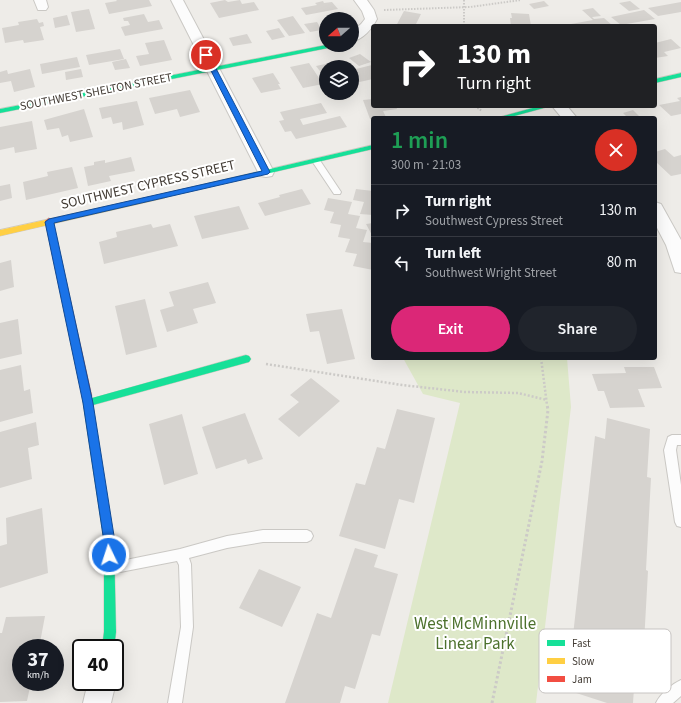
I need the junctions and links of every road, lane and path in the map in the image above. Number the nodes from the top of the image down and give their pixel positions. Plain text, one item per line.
1 (177, 0) edge
2 (464, 0) edge
3 (521, 0) edge
4 (364, 5) edge
5 (464, 7) junction
6 (464, 24) edge
7 (359, 32) edge
8 (319, 48) edge
9 (213, 69) junction
10 (681, 75) edge
11 (657, 81) edge
12 (540, 108) edge
13 (560, 108) edge
14 (0, 111) edge
15 (507, 116) edge
16 (568, 116) edge
17 (371, 148) edge
18 (316, 161) junction
19 (266, 172) junction
20 (337, 192) dead end
21 (657, 212) edge
22 (49, 222) junction
23 (0, 233) edge
24 (681, 266) edge
25 (246, 358) joint
26 (541, 360) edge
27 (547, 400) junction
28 (88, 403) junction
29 (681, 440) edge
30 (681, 522) edge
31 (307, 536) dead end
32 (180, 555) junction
33 (110, 568) junction
34 (109, 639) edge
35 (681, 687) edge
36 (100, 691) edge
37 (97, 703) edge
38 (175, 703) edge
39 (492, 703) edge
40 (663, 703) edge

1 - 9 street
2 - 5 path
3 - 5 path
4 - 5 path
4 - 7 street
5 - 6 path
8 - 9 street, SOUTHWEST SHELTON STREET
9 - 14 street, SOUTHWEST SHELTON STREET
9 - 19 street
10 - 11 street
12 - 15 street
13 - 16 street
17 - 18 street, SOUTHWEST CYPRESS STREET
18 - 19 street, SOUTHWEST CYPRESS STREET
18 - 20 lane
19 - 22 street, SOUTHWEST CYPRESS STREET
21 - 24 street
22 - 23 street, SOUTHWEST CYPRESS STREET
22 - 28 street
25 - 27 path
25 - 28 street
26 - 27 path
27 - 39 path
28 - 33 street
29 - 30 lane
31 - 32 lane
32 - 33 lane
32 - 38 lane
33 - 34 street
35 - 40 lane
36 - 37 street

